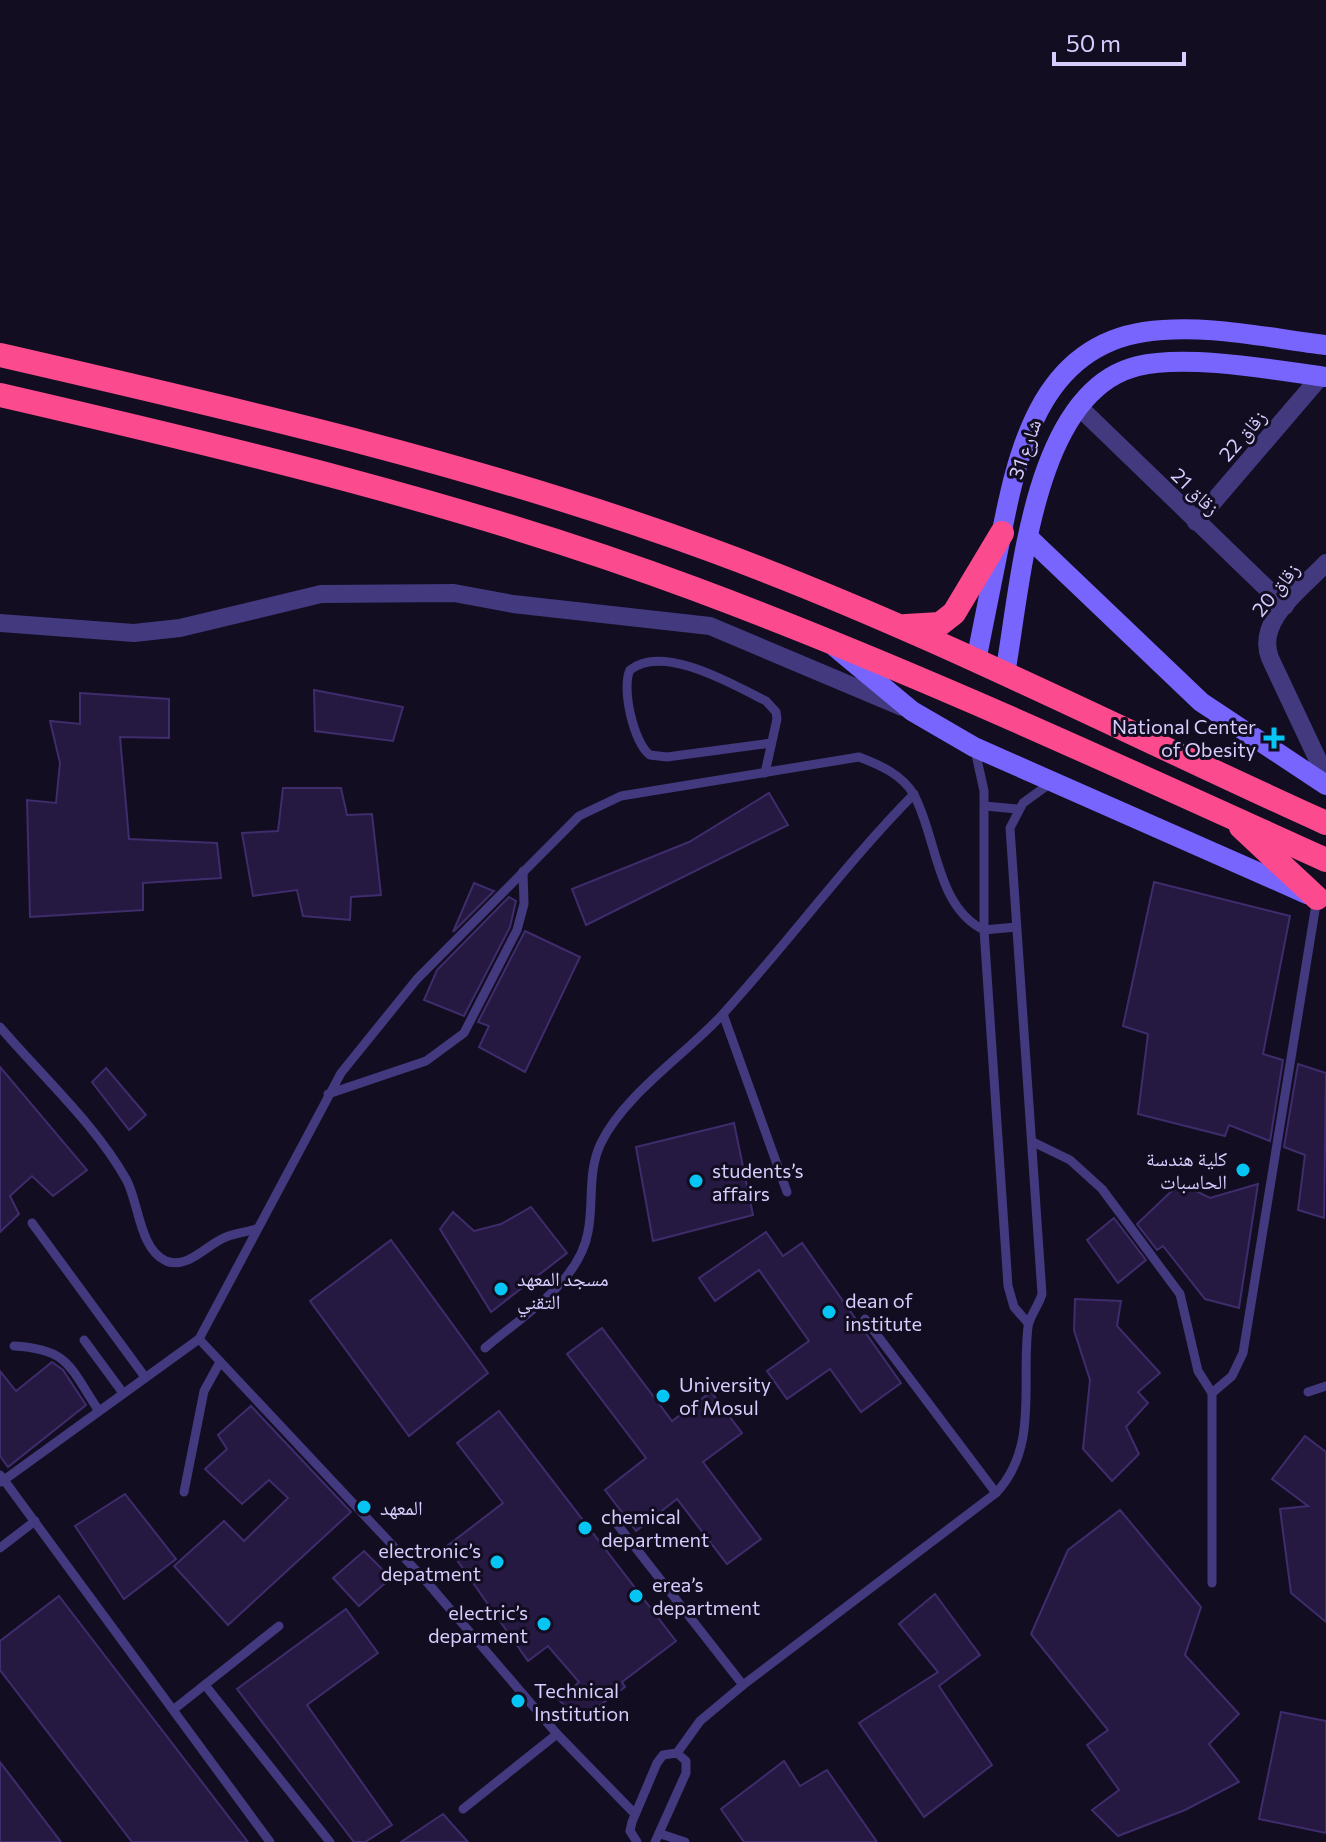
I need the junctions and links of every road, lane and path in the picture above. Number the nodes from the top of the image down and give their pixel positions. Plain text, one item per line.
1 (1114, 339) junction
2 (1274, 339) junction
3 (1326, 345) edge
4 (3, 355) edge
5 (1121, 370) junction
6 (1272, 371) junction
7 (1324, 377) edge
8 (0, 395) edge
9 (1078, 406) junction
10 (1008, 497) junction
11 (1036, 505) junction
12 (1196, 522) junction
13 (1002, 533) junction
14 (1029, 538) junction
15 (1326, 563) edge
16 (1285, 606) junction
17 (0, 623) edge
18 (894, 625) junction
19 (832, 645) junction
20 (976, 661) junction
21 (1005, 674) junction
22 (912, 711) junction
23 (771, 743) junction
24 (974, 747) junction
25 (765, 773) junction
26 (1326, 777) edge
27 (1052, 782) junction
28 (1326, 785) edge
29 (914, 794) junction
30 (985, 806) junction
31 (1017, 809) junction
32 (1234, 819) junction
33 (1326, 823) edge
34 (1326, 860) edge
35 (523, 871) junction
36 (1322, 900) edge
37 (1016, 927) junction
38 (984, 930) junction
39 (723, 1014) junction
40 (0, 1027) edge
41 (328, 1094) junction
42 (1033, 1142) junction
43 (787, 1192) dead end
44 (32, 1223) dead end
45 (256, 1229) junction
46 (865, 1319) dead end
47 (1028, 1323) junction
48 (199, 1339) junction
49 (84, 1340) dead end
50 (14, 1346) dead end
51 (485, 1348) dead end
52 (220, 1362) junction
53 (145, 1377) junction
54 (1326, 1386) edge
55 (1308, 1392) dead end
56 (123, 1393) junction
57 (1212, 1393) junction
58 (99, 1411) junction
59 (1, 1479) edge
60 (184, 1492) dead end
61 (996, 1493) junction
62 (613, 1519) dead end
63 (35, 1521) junction
64 (0, 1548) edge
65 (1212, 1583) dead end
66 (279, 1626) dead end
67 (205, 1685) junction
68 (743, 1685) junction
69 (173, 1710) junction
70 (557, 1734) junction
71 (677, 1753) junction
72 (463, 1809) dead end
73 (635, 1814) junction
74 (658, 1838) edge
75 (270, 1842) edge
76 (330, 1842) edge
77 (637, 1842) edge
78 (685, 1842) edge

1 - 2 street, شارع 31
1 - 5 street
1 - 10 street, شارع 31
2 - 3 street, شارع 31
2 - 6 street
4 - 18 highway
5 - 6 street, شارع 31
5 - 9 street, شارع 31
6 - 7 street, شارع 31
7 - 12 street, زقاق 22
8 - 19 highway
9 - 11 street, شارع 31
9 - 12 street, زقاق 21
10 - 11 street
10 - 13 street, شارع 31
11 - 14 street, شارع 31
12 - 16 street, زقاق 21
13 - 18 highway
13 - 20 street, شارع 31
14 - 21 street, شارع 31
14 - 28 street
15 - 16 street, زقاق 20
16 - 26 street, زقاق 20
17 - 22 street
18 - 20 highway
19 - 22 street
19 - 32 highway
20 - 21 highway
21 - 33 highway
22 - 24 street
23 - 23 lane
23 - 25 lane
24 - 27 street
24 - 30 lane
25 - 29 lane
25 - 35 lane
27 - 31 lane
27 - 36 street
29 - 38 lane
29 - 39 lane
30 - 31 lane
30 - 38 lane
31 - 37 lane
32 - 34 highway
32 - 36 highway
35 - 41 lane
35 - 41 lane
36 - 57 lane
37 - 38 lane
37 - 42 lane
38 - 47 lane
39 - 43 lane
39 - 51 lane
40 - 45 lane
41 - 45 lane
42 - 47 lane
42 - 57 lane
44 - 53 lane
45 - 48 lane
46 - 61 lane
47 - 61 lane
48 - 52 lane
48 - 53 lane
49 - 56 lane
50 - 58 lane
52 - 60 lane
52 - 70 lane
53 - 56 lane
54 - 55 lane
56 - 58 lane
57 - 65 lane
58 - 59 lane
59 - 63 lane
61 - 68 lane
62 - 68 lane
63 - 64 lane
63 - 69 lane
66 - 67 lane
67 - 69 lane
67 - 76 lane
68 - 71 lane
69 - 75 lane
70 - 72 lane
70 - 73 lane
71 - 73 lane
71 - 74 lane
73 - 77 lane
74 - 78 lane

